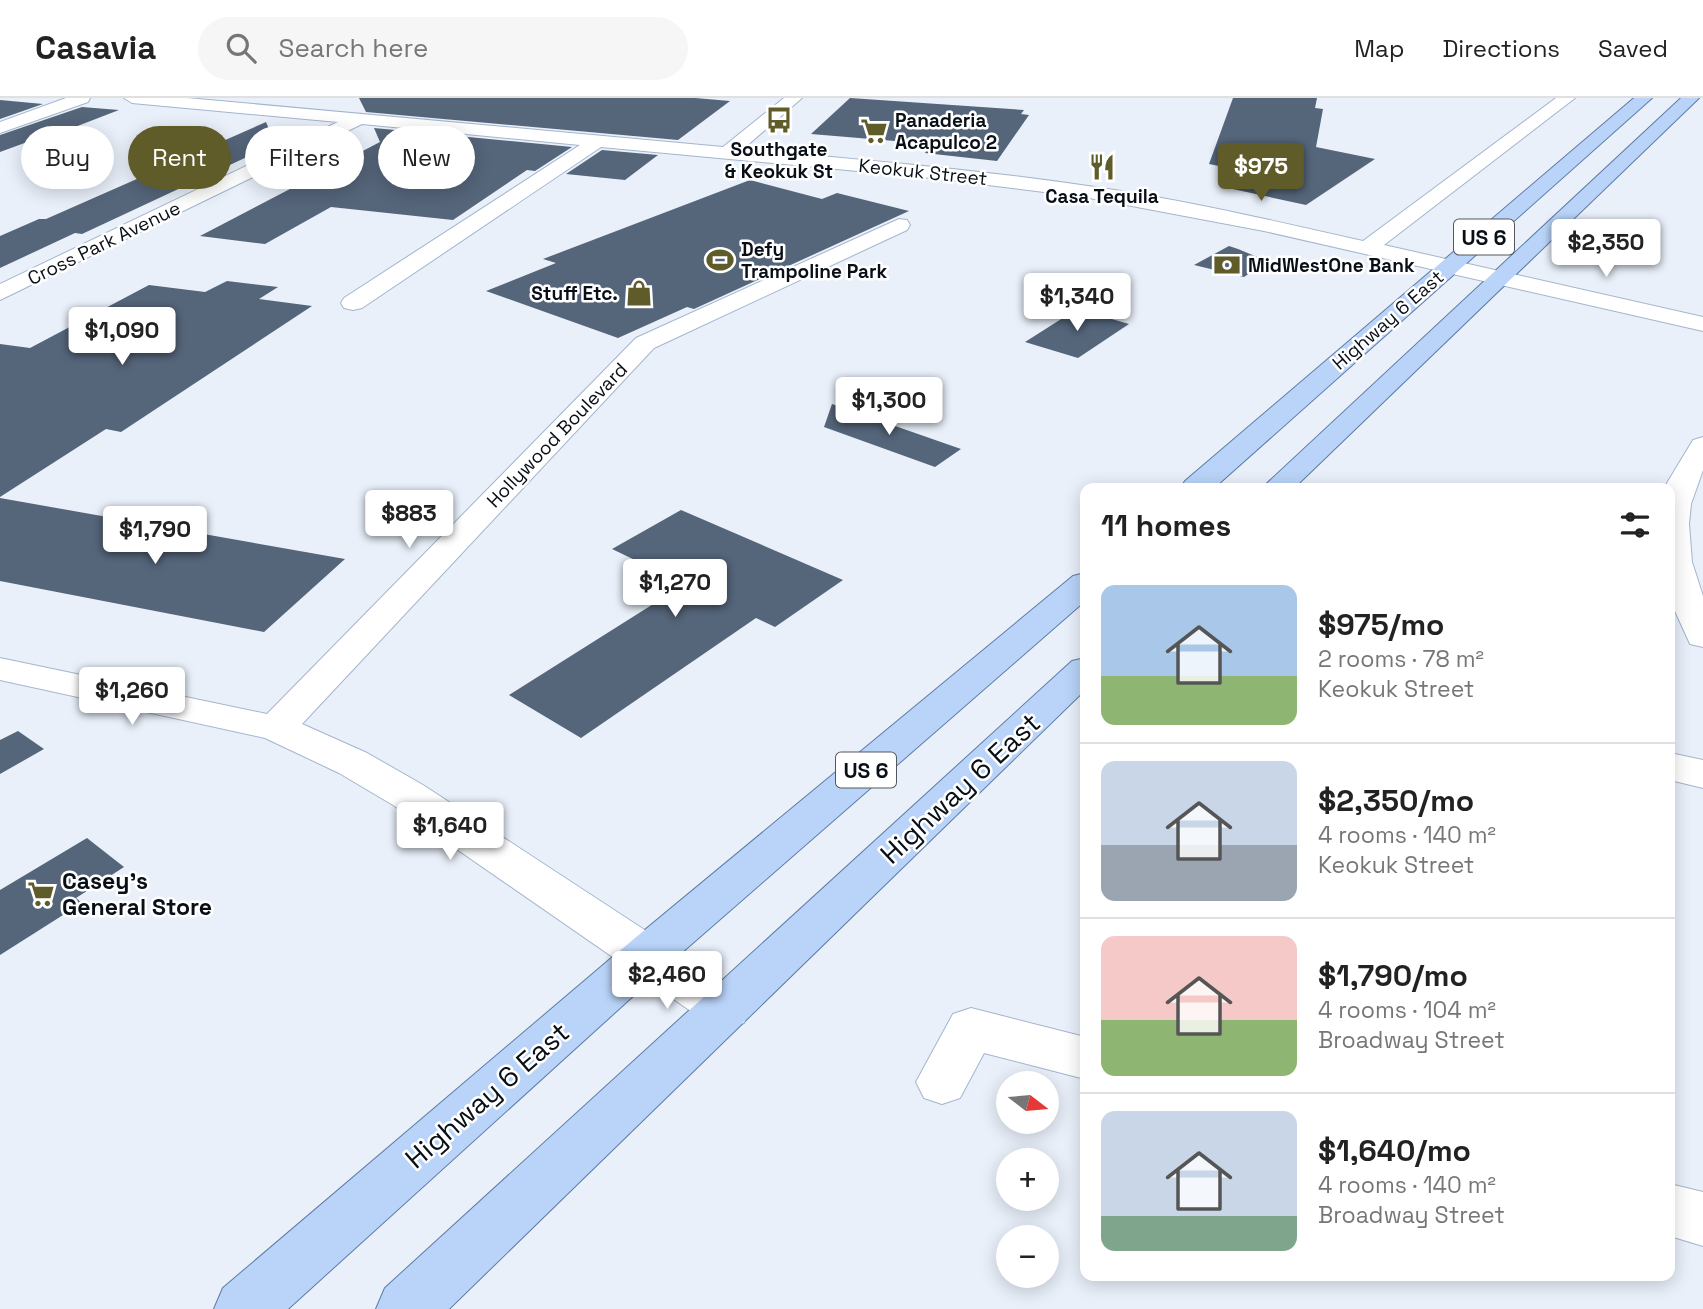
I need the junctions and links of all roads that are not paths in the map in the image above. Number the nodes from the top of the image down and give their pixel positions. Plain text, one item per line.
1 (82, 98) edge
2 (132, 98) edge
3 (794, 98) edge
4 (1567, 98) edge
5 (1644, 98) edge
6 (1691, 98) edge
7 (0, 114) edge
8 (31, 116) junction
9 (359, 119) junction
10 (0, 128) edge
11 (598, 141) junction
12 (727, 153) junction
13 (899, 226) dead end
14 (1367, 248) junction
15 (1449, 267) junction
16 (1500, 278) junction
17 (0, 293) edge
18 (353, 303) dead end
19 (1703, 324) edge
20 (1703, 446) edge
21 (1202, 483) edge
22 (1281, 483) edge
23 (1675, 503) edge
24 (1675, 566) edge
25 (1080, 587) edge
26 (1703, 636) edge
27 (0, 669) edge
28 (1080, 674) edge
29 (276, 728) junction
30 (1675, 768) edge
31 (1703, 774) edge
32 (646, 956) junction
33 (726, 1009) junction
34 (1080, 1057) edge
35 (942, 1082) dead end
36 (1675, 1211) edge
37 (1703, 1219) edge
38 (244, 1309) edge
39 (406, 1309) edge

1 - 8 street
2 - 9 street, Keokuk Street
3 - 12 street
4 - 14 street
5 - 15 main road, Highway 6 East / US 6
6 - 16 main road, Highway 6 East / US 6
7 - 8 street
8 - 10 street
9 - 11 street, Keokuk Street
9 - 17 street, Cross Park Avenue
11 - 12 street, Keokuk Street
11 - 18 street
12 - 14 street, Keokuk Street
13 - 29 street, Hollywood Boulevard
14 - 15 street, Keokuk Street
15 - 16 street, Keokuk Street
15 - 21 main road, Highway 6 East / US 6
16 - 19 street, Keokuk Street
16 - 22 main road, Highway 6 East / US 6
20 - 23 street
24 - 26 street
25 - 32 main road, Highway 6 East / US 6
27 - 29 street
28 - 33 main road, Highway 6 East
29 - 32 street
30 - 31 street
32 - 33 street
32 - 38 main road, Highway 6 East / US 6
33 - 39 main road, Highway 6 East
34 - 35 street
36 - 37 street

